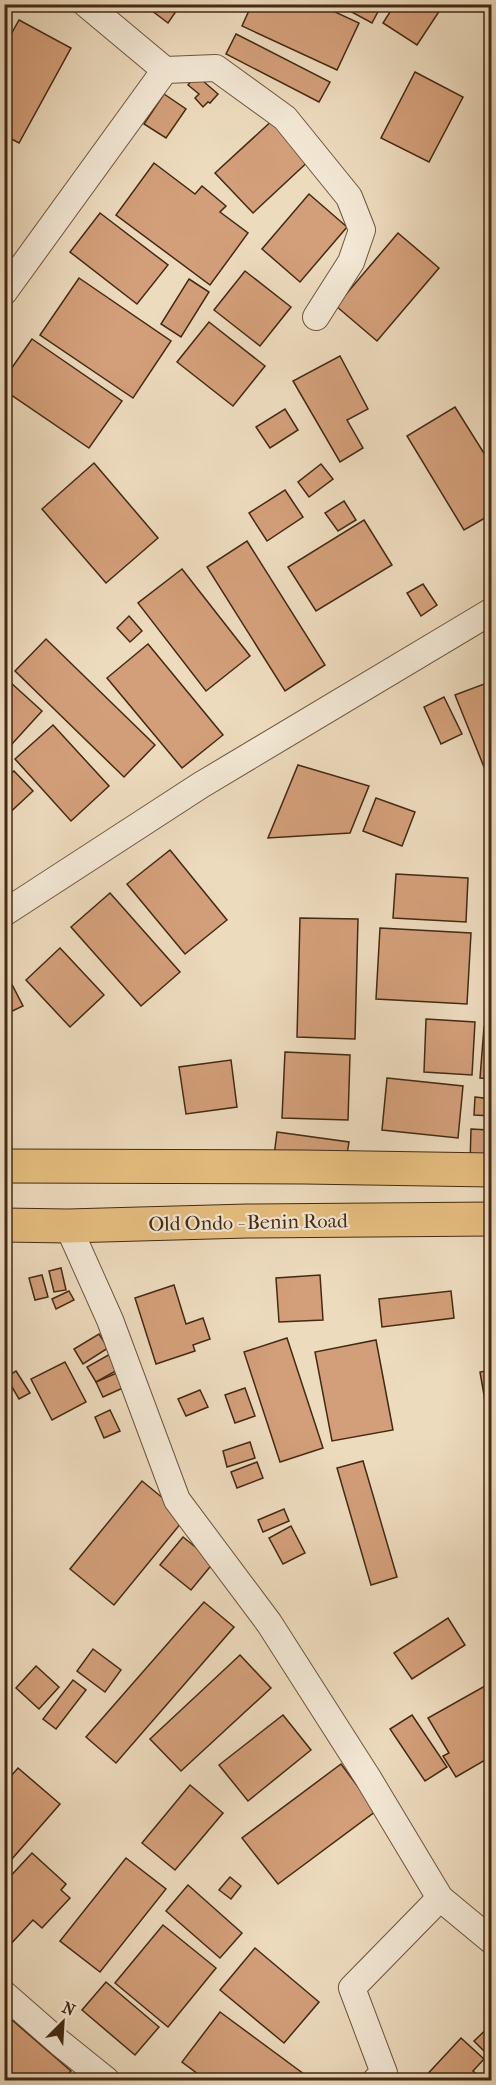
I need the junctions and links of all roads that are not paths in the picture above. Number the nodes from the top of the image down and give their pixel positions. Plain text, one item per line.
1 (86, 4) edge
2 (165, 70) junction
3 (4, 292) edge
4 (316, 317) dead end
5 (492, 611) edge
6 (4, 913) edge
7 (4, 1166) edge
8 (492, 1170) edge
9 (492, 1219) edge
10 (4, 1225) edge
11 (68, 1226) junction
12 (441, 1898) junction
13 (492, 1941) edge
14 (4, 1994) edge
15 (106, 2080) edge
16 (376, 2080) edge

1 - 2 street
2 - 3 street
2 - 4 street
5 - 6 street
7 - 8 main road
9 - 11 main road, Old Ondo - Benin Road
10 - 11 main road, Old Ondo - Benin Road
11 - 12 street
12 - 13 street
12 - 16 street
14 - 15 street

